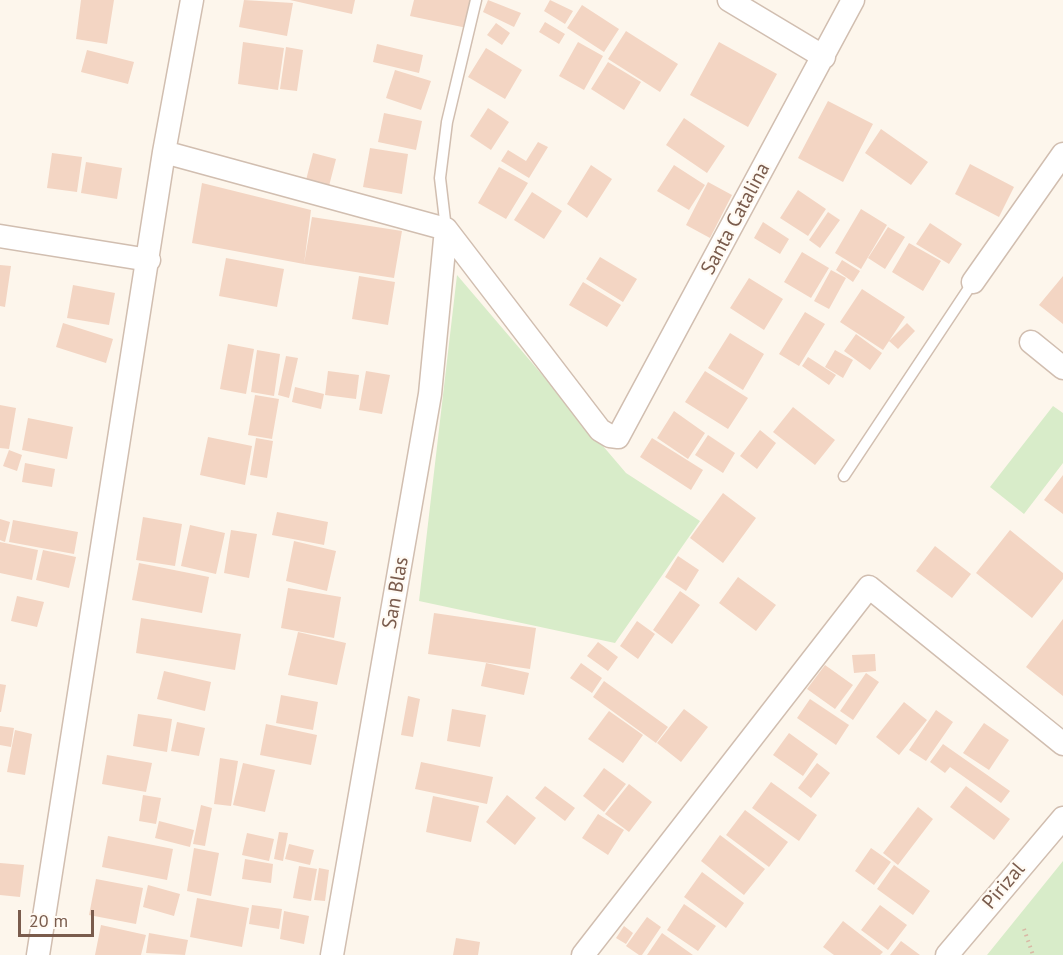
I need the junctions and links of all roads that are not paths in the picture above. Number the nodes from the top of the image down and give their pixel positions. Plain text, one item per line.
1 (192, 0) edge
2 (476, 0) edge
3 (729, 0) edge
4 (854, 0) edge
5 (824, 57) junction
6 (164, 152) junction
7 (1063, 154) edge
8 (446, 229) junction
9 (0, 236) edge
10 (149, 260) junction
11 (973, 282) joint
12 (1031, 342) dead end
13 (1063, 368) edge
14 (844, 476) dead end
15 (1063, 744) edge
16 (1063, 818) edge
17 (38, 955) edge
18 (332, 955) edge
19 (583, 955) edge
20 (947, 955) edge

1 - 6 street
2 - 8 lane
3 - 5 street
4 - 5 street, Santa Catalina
5 - 8 street, Santa Catalina
6 - 8 street
6 - 10 street
7 - 11 street
8 - 18 street, San Blas
9 - 10 street
10 - 17 street
11 - 14 lane
12 - 13 street
15 - 19 street
16 - 20 street, Pirizal

